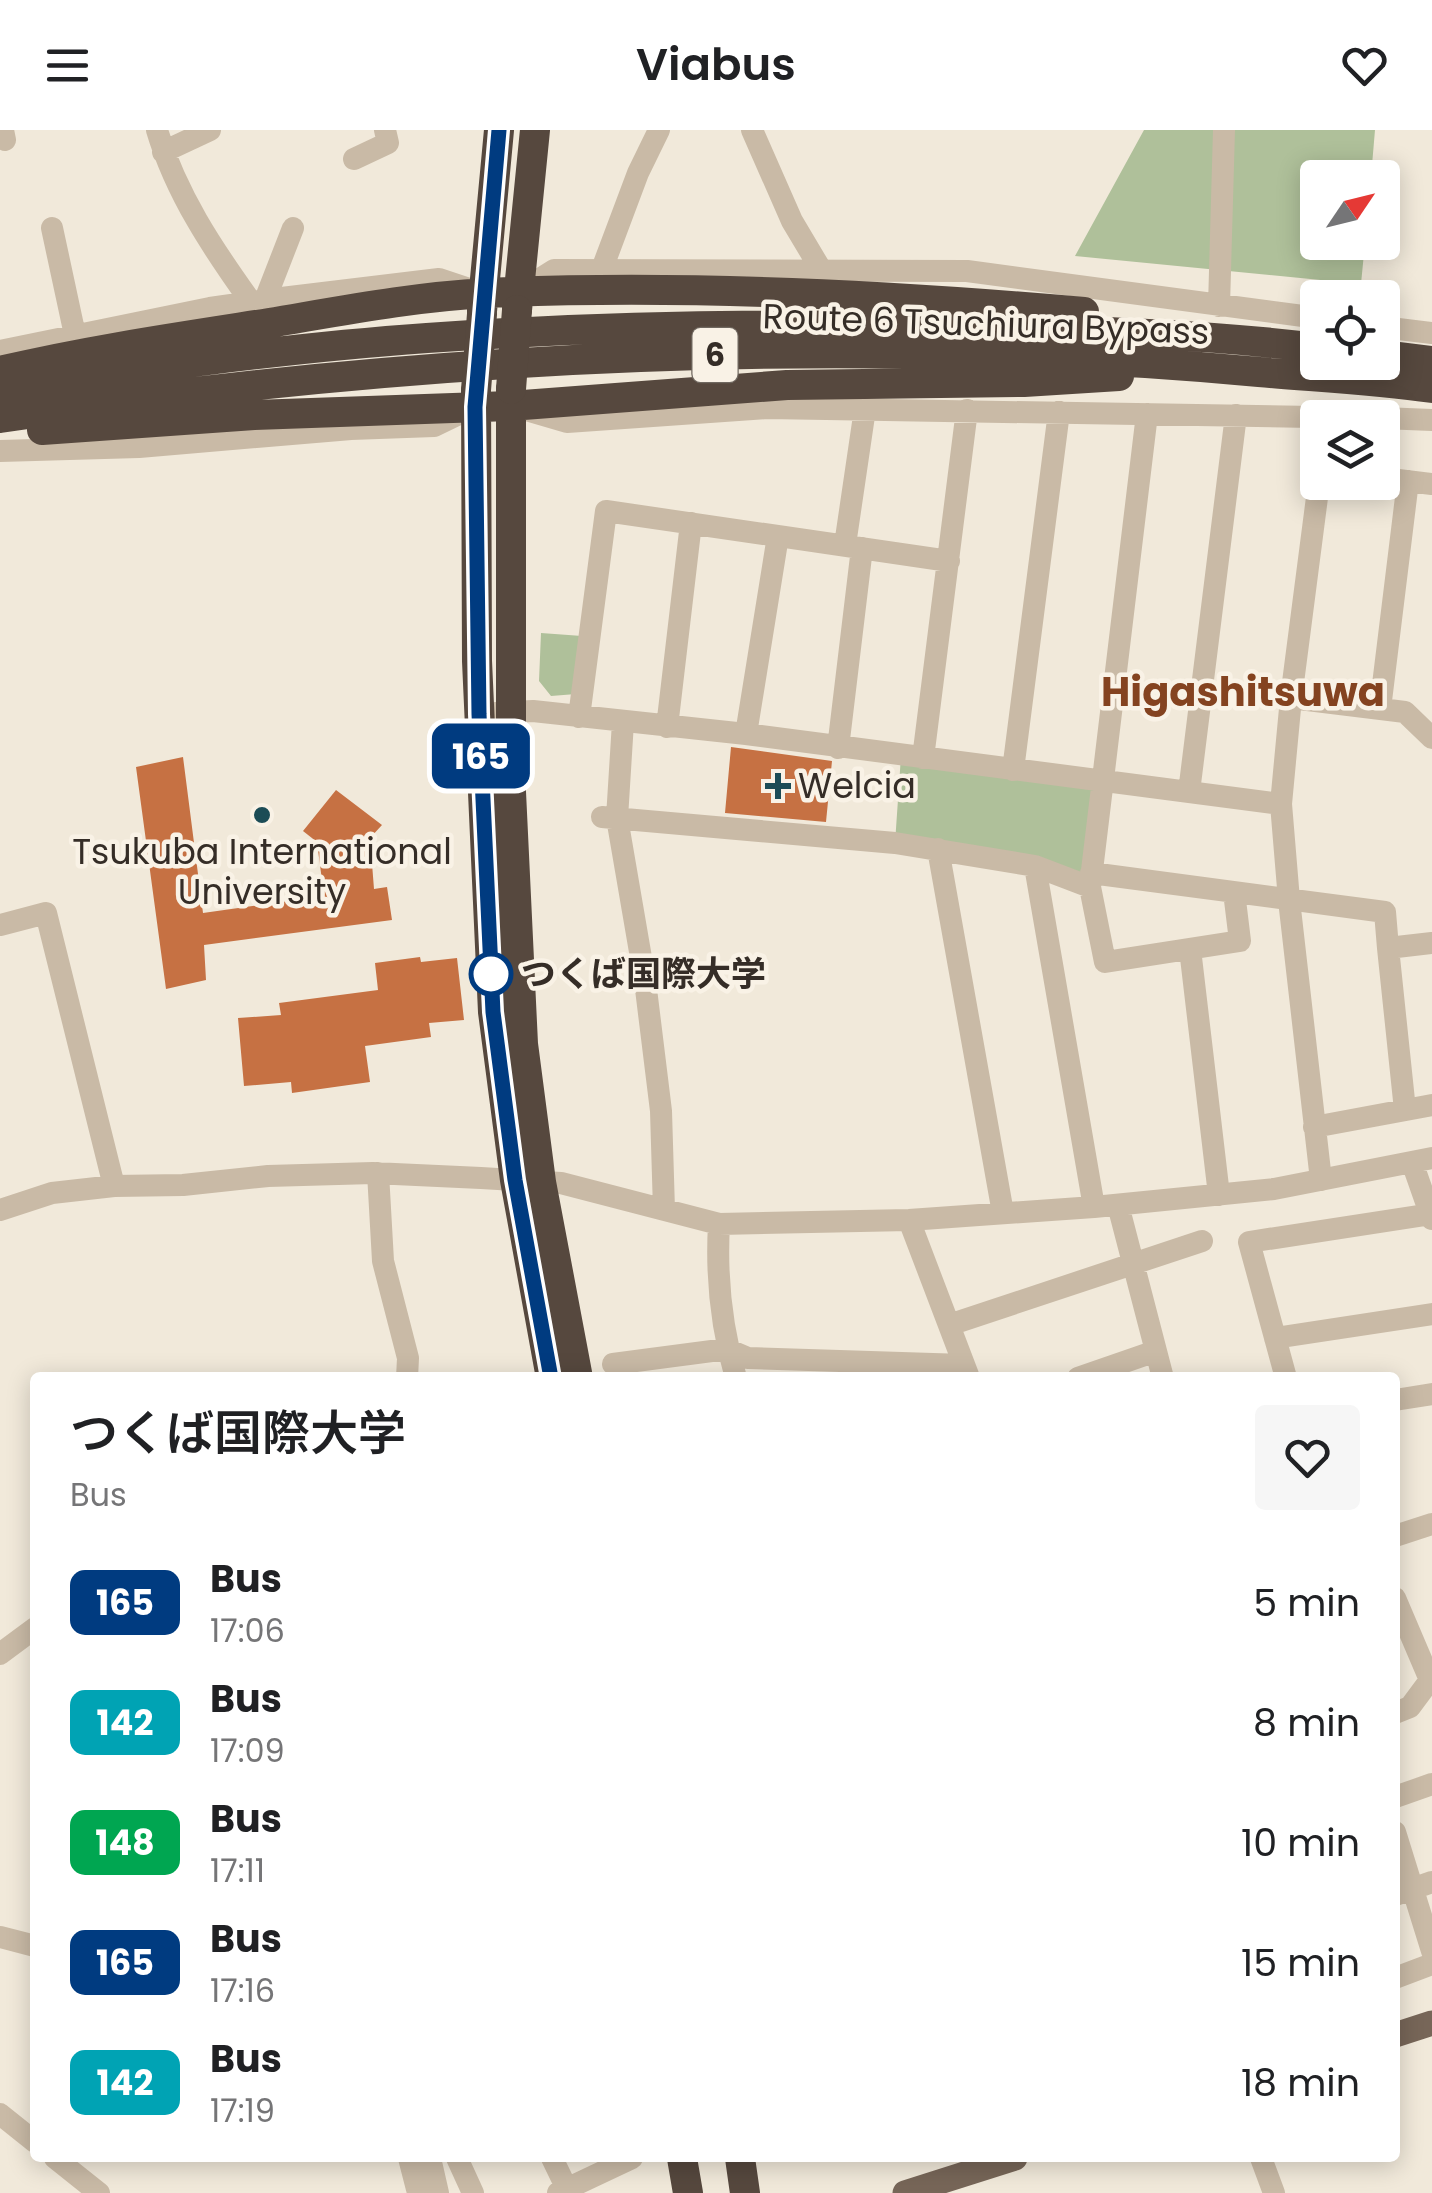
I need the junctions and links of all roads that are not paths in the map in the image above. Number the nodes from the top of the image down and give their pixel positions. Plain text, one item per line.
1 (210, 130) edge
2 (385, 130) edge
3 (499, 130) edge
4 (535, 130) edge
5 (658, 130) edge
6 (752, 130) edge
7 (1224, 130) edge
8 (160, 141) edge
9 (354, 159) dead end
10 (52, 228) dead end
11 (293, 228) dead end
12 (820, 268) junction
13 (602, 269) junction
14 (377, 296) junction
15 (258, 301) junction
16 (518, 301) junction
17 (482, 304) junction
18 (1218, 306) junction
19 (1300, 316) edge
20 (1400, 329) edge
21 (1432, 333) edge
22 (74, 334) junction
23 (1260, 341) junction
24 (1300, 346) edge
25 (0, 351) edge
26 (1400, 357) edge
27 (1432, 361) edge
28 (1181, 365) junction
29 (0, 370) edge
30 (1432, 388) edge
31 (0, 389) edge
32 (511, 398) junction
33 (475, 399) junction
34 (865, 409) junction
35 (967, 410) junction
36 (1059, 412) junction
37 (1147, 414) junction
38 (1236, 415) junction
39 (1300, 416) edge
40 (0, 418) edge
41 (1400, 419) edge
42 (1432, 420) edge
43 (0, 433) edge
44 (0, 452) edge
45 (1400, 480) edge
46 (1408, 481) junction
47 (1432, 484) edge
48 (1317, 500) edge
49 (691, 524) junction
50 (778, 536) junction
51 (853, 546) junction
52 (949, 560) junction
53 (1291, 698) junction
54 (1380, 709) junction
55 (511, 712) junction
56 (479, 714) junction
57 (579, 717) junction
58 (623, 722) junction
59 (1427, 725) edge
60 (666, 727) junction
61 (746, 734) junction
62 (838, 748) junction
63 (923, 758) junction
64 (1013, 770) junction
65 (1102, 781) junction
66 (1189, 792) junction
67 (1282, 804) junction
68 (610, 818) junction
69 (938, 849) junction
70 (1035, 866) junction
71 (1090, 880) junction
72 (1234, 892) junction
73 (1288, 900) junction
74 (0, 925) edge
75 (1432, 928) edge
76 (1423, 944) edge
77 (1190, 948) junction
78 (1388, 948) junction
79 (1432, 1105) edge
80 (1405, 1110) junction
81 (1314, 1128) junction
82 (1422, 1160) edge
83 (378, 1173) junction
84 (1321, 1180) junction
85 (528, 1181) junction
86 (114, 1186) junction
87 (1220, 1195) junction
88 (1106, 1206) junction
89 (0, 1210) edge
90 (664, 1210) junction
91 (1003, 1213) junction
92 (1431, 1216) edge
93 (909, 1220) junction
94 (719, 1224) junction
95 (1202, 1241) dead end
96 (1134, 1264) junction
97 (1432, 1314) edge
98 (950, 1325) junction
99 (1275, 1338) junction
100 (727, 1348) junction
101 (1156, 1351) junction
102 (614, 1364) dead end
103 (967, 1371) edge
104 (408, 1372) edge
105 (550, 1372) edge
106 (576, 1372) edge
107 (734, 1372) edge
108 (1095, 1372) edge
109 (1161, 1372) edge
110 (1284, 1372) edge
111 (1432, 1394) edge
112 (1400, 1399) edge
113 (1432, 1524) edge
114 (1400, 1534) edge
115 (1400, 1610) edge
116 (1400, 1711) edge
117 (1432, 1784) edge
118 (1400, 1795) edge
119 (1400, 1848) edge
120 (1413, 1889) edge
121 (0, 1937) edge
122 (30, 1945) edge
123 (1432, 1951) edge
124 (1432, 1964) edge
125 (1400, 1976) edge
126 (1432, 2023) edge
127 (1400, 2033) edge
128 (0, 2114) edge
129 (30, 2138) edge
130 (60, 2162) edge
131 (410, 2162) edge
132 (431, 2162) edge
133 (459, 2162) edge
134 (553, 2162) edge
135 (624, 2162) edge
136 (683, 2162) edge
137 (701, 2162) edge
138 (723, 2162) edge
139 (741, 2162) edge
140 (1002, 2162) edge
141 (1262, 2162) edge
142 (562, 2191) edge
143 (99, 2193) edge
144 (418, 2193) edge
145 (438, 2193) edge
146 (473, 2193) edge
147 (688, 2193) edge
148 (706, 2193) edge
149 (727, 2193) edge
150 (745, 2193) edge
151 (904, 2193) edge
152 (1274, 2193) edge

1 - 8 street
2 - 9 street
3 - 17 highway
4 - 16 highway
5 - 13 street
6 - 12 street
7 - 18 street
8 - 15 street
10 - 22 street
11 - 15 street
12 - 13 street
12 - 18 street
13 - 16 street
14 - 15 street
14 - 17 highway
14 - 29 highway
15 - 22 street
16 - 17 highway
16 - 23 highway
16 - 32 highway, bridge
17 - 33 highway, bridge
18 - 19 street
20 - 21 street
22 - 25 street
23 - 24 highway, Route 6 Tsuchiura Bypass / 6
23 - 31 highway, Route 6 Tsuchiura Bypass / 6
26 - 27 highway
28 - 30 highway, Route 6 Tsuchiura Bypass / 6
28 - 32 highway
28 - 40 highway, Route 6 Tsuchiura Bypass / 6
32 - 33 highway
32 - 34 street
32 - 55 highway
33 - 43 highway
33 - 44 street
33 - 56 highway
34 - 35 street
34 - 51 street
35 - 36 street
35 - 52 street
36 - 37 street
36 - 64 street
37 - 38 street
37 - 65 street
38 - 39 street
38 - 66 street
41 - 42 street
45 - 46 street
46 - 47 street
46 - 54 street
48 - 53 street
49 - 50 street
49 - 57 street
49 - 60 street
50 - 51 street
50 - 61 street
51 - 52 street
51 - 62 street
52 - 63 street
53 - 54 street
53 - 67 street
54 - 59 street
55 - 56 street
55 - 57 street
55 - 85 highway
56 - 85 highway
57 - 58 street
58 - 60 street
58 - 68 street
60 - 61 street
61 - 62 street
62 - 63 street
63 - 64 street
64 - 65 street
65 - 66 street
65 - 71 street
66 - 67 street
67 - 73 street
68 - 69 street
68 - 90 street
69 - 70 street
69 - 91 street
70 - 71 street
70 - 88 street
71 - 72 street
71 - 77 street
72 - 73 street
72 - 77 street
73 - 78 street
73 - 81 street
74 - 86 street
75 - 76 street
76 - 78 street
77 - 87 street
78 - 80 street
79 - 80 street
80 - 81 street
81 - 84 street
82 - 84 street
82 - 92 street
83 - 85 street
83 - 86 street
83 - 104 street
84 - 87 street
85 - 90 street
85 - 105 highway
85 - 106 highway
86 - 89 street
87 - 88 street
88 - 91 street
88 - 96 street
90 - 94 street
91 - 93 street
92 - 99 street
93 - 94 street
93 - 98 street
94 - 100 street
95 - 96 street
96 - 98 street
96 - 101 street
97 - 99 street
98 - 103 street
99 - 110 street
100 - 102 street
100 - 103 street
100 - 107 street
101 - 108 street
101 - 109 street
111 - 112 street
113 - 114 street
115 - 116 street
117 - 118 street
119 - 120 street
120 - 123 street
121 - 122 street
124 - 125 street
126 - 127 main road
128 - 129 street
130 - 143 street
131 - 144 street
132 - 145 street
133 - 146 street
134 - 142 street
135 - 142 street
136 - 147 highway
137 - 148 highway
138 - 149 highway
139 - 150 highway
140 - 151 main road
141 - 152 street

